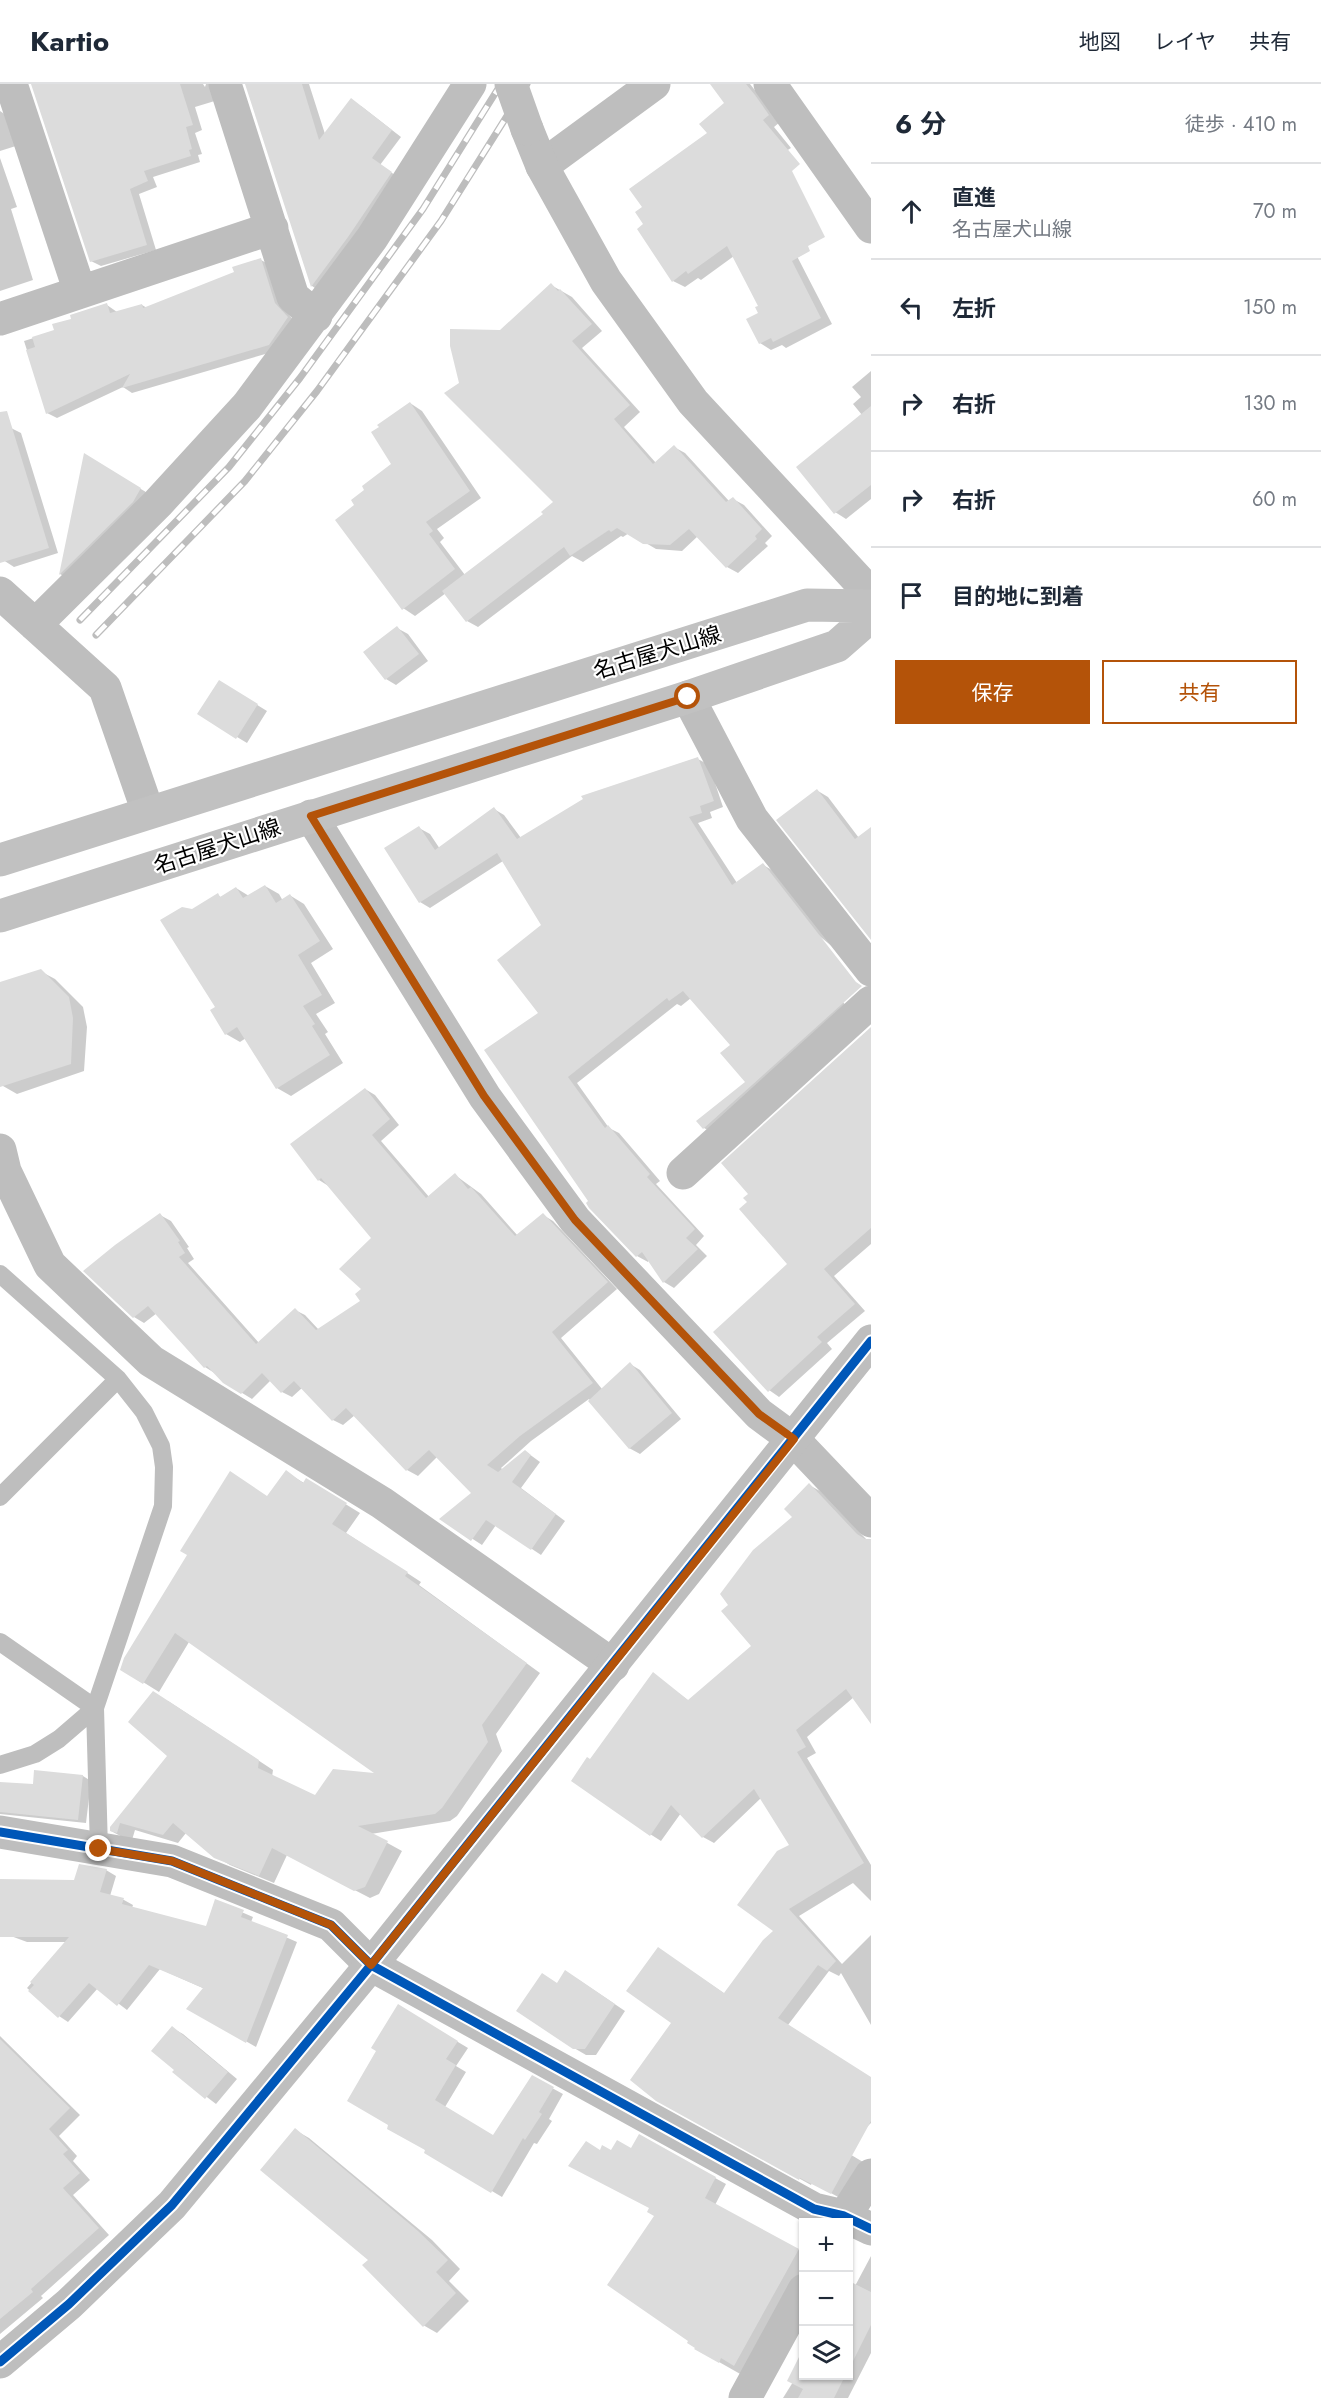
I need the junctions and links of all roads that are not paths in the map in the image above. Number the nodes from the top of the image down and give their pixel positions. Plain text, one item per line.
1 (11, 84) edge
2 (225, 84) edge
3 (470, 84) edge
4 (511, 84) edge
5 (654, 84) edge
6 (770, 84) edge
7 (542, 166) junction
8 (871, 227) edge
9 (272, 228) junction
10 (80, 292) junction
11 (315, 316) junction
12 (0, 319) edge
13 (0, 593) edge
14 (871, 594) edge
15 (871, 606) edge
16 (871, 616) edge
17 (35, 625) junction
18 (688, 697) junction
19 (148, 812) junction
20 (311, 816) junction
21 (0, 860) edge
22 (0, 916) edge
23 (871, 970) edge
24 (871, 1002) edge
25 (0, 1150) edge
26 (683, 1173) dead end
27 (0, 1274) edge
28 (871, 1341) edge
29 (118, 1379) junction
30 (794, 1439) junction
31 (0, 1497) edge
32 (871, 1521) edge
33 (0, 1642) edge
34 (613, 1665) junction
35 (95, 1708) junction
36 (0, 1765) edge
37 (0, 1832) edge
38 (99, 1849) junction
39 (371, 1965) junction
40 (871, 2175) edge
41 (840, 2218) edge
42 (853, 2220) edge
43 (799, 2299) edge
44 (0, 2362) edge
45 (745, 2398) edge

1 - 10 street
2 - 9 street
3 - 11 street
4 - 7 street, bridge
5 - 7 street
6 - 8 street
7 - 14 street
9 - 10 street
9 - 11 street
10 - 12 street
11 - 17 street
13 - 17 street
15 - 19 main road, 名古屋犬山線
16 - 18 main road, 名古屋犬山線
17 - 19 street
18 - 20 main road, 名古屋犬山線
18 - 23 street
19 - 21 main road, 名古屋犬山線
20 - 22 main road, 名古屋犬山線
20 - 30 street
24 - 26 street
25 - 34 street
27 - 29 lane
28 - 30 street
29 - 31 lane
29 - 35 lane
30 - 32 street
30 - 34 street
33 - 35 lane
34 - 39 street
35 - 36 lane
35 - 38 lane
37 - 38 street
38 - 39 street
39 - 41 street
39 - 44 street
40 - 42 street
43 - 45 street

